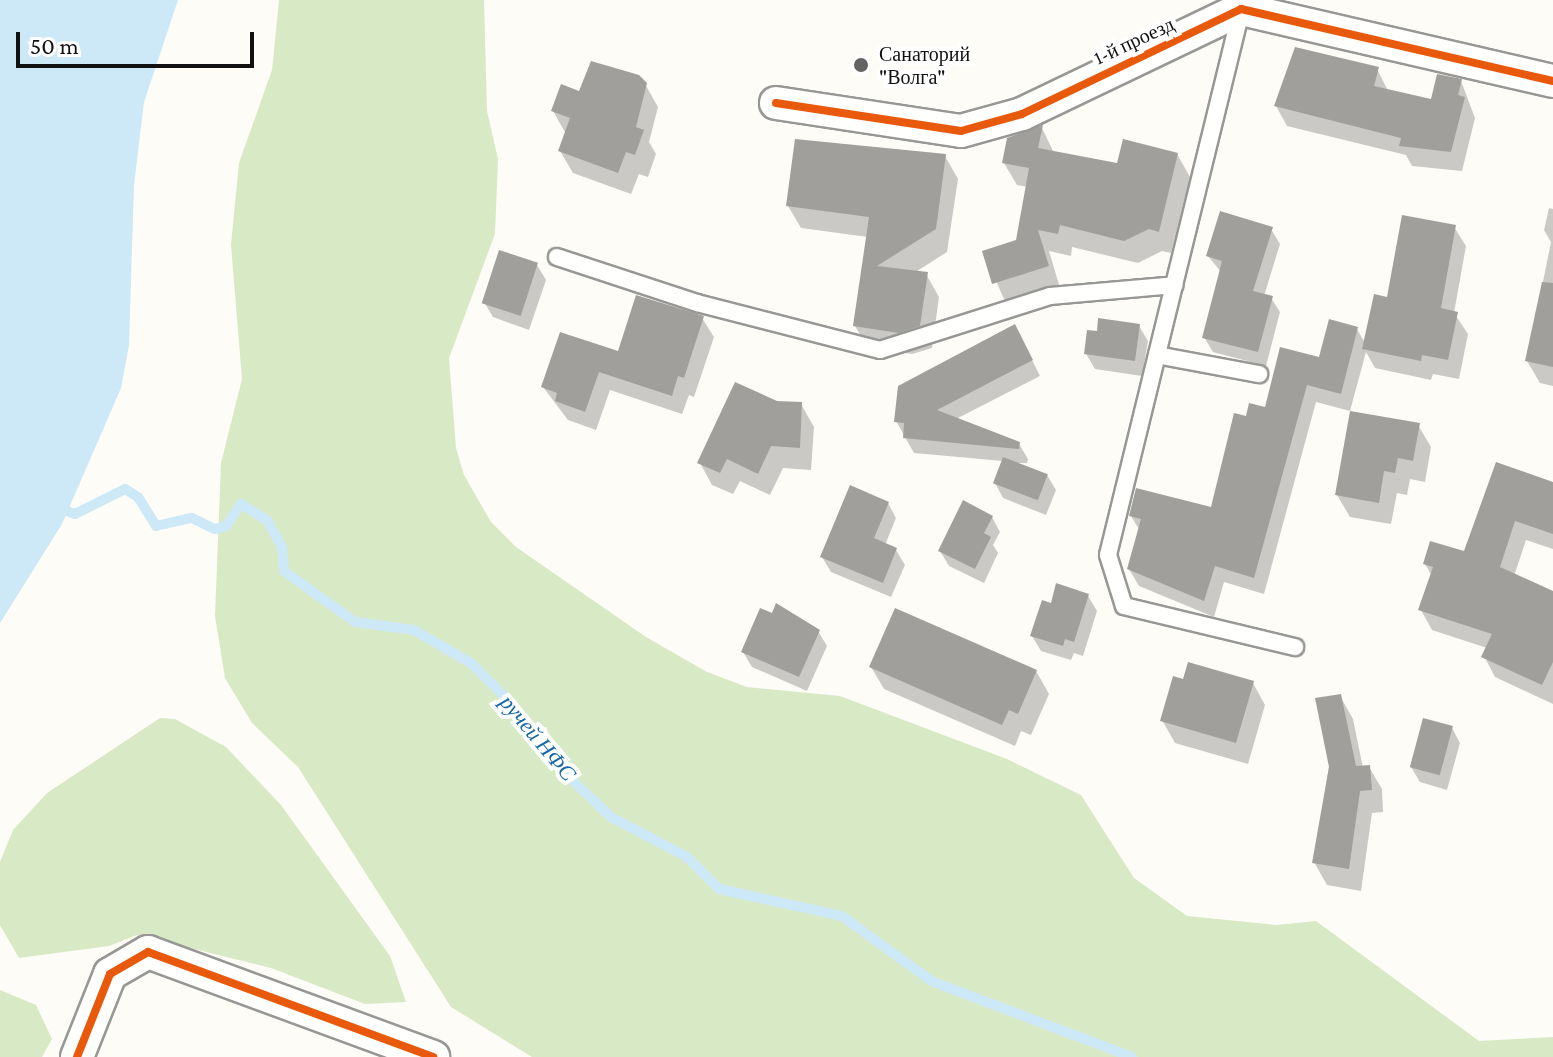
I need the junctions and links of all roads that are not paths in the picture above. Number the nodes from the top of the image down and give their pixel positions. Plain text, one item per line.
1 (1241, 9) junction
2 (1553, 81) edge
3 (776, 103) dead end
4 (557, 257) dead end
5 (1175, 285) junction
6 (1157, 355) junction
7 (1259, 374) dead end
8 (1295, 647) dead end
9 (77, 1057) edge
10 (433, 1057) edge

1 - 2 street
1 - 3 street, 1-й проезд
1 - 5 lane
4 - 5 lane
5 - 6 lane
6 - 7 lane
6 - 8 lane
9 - 10 street

